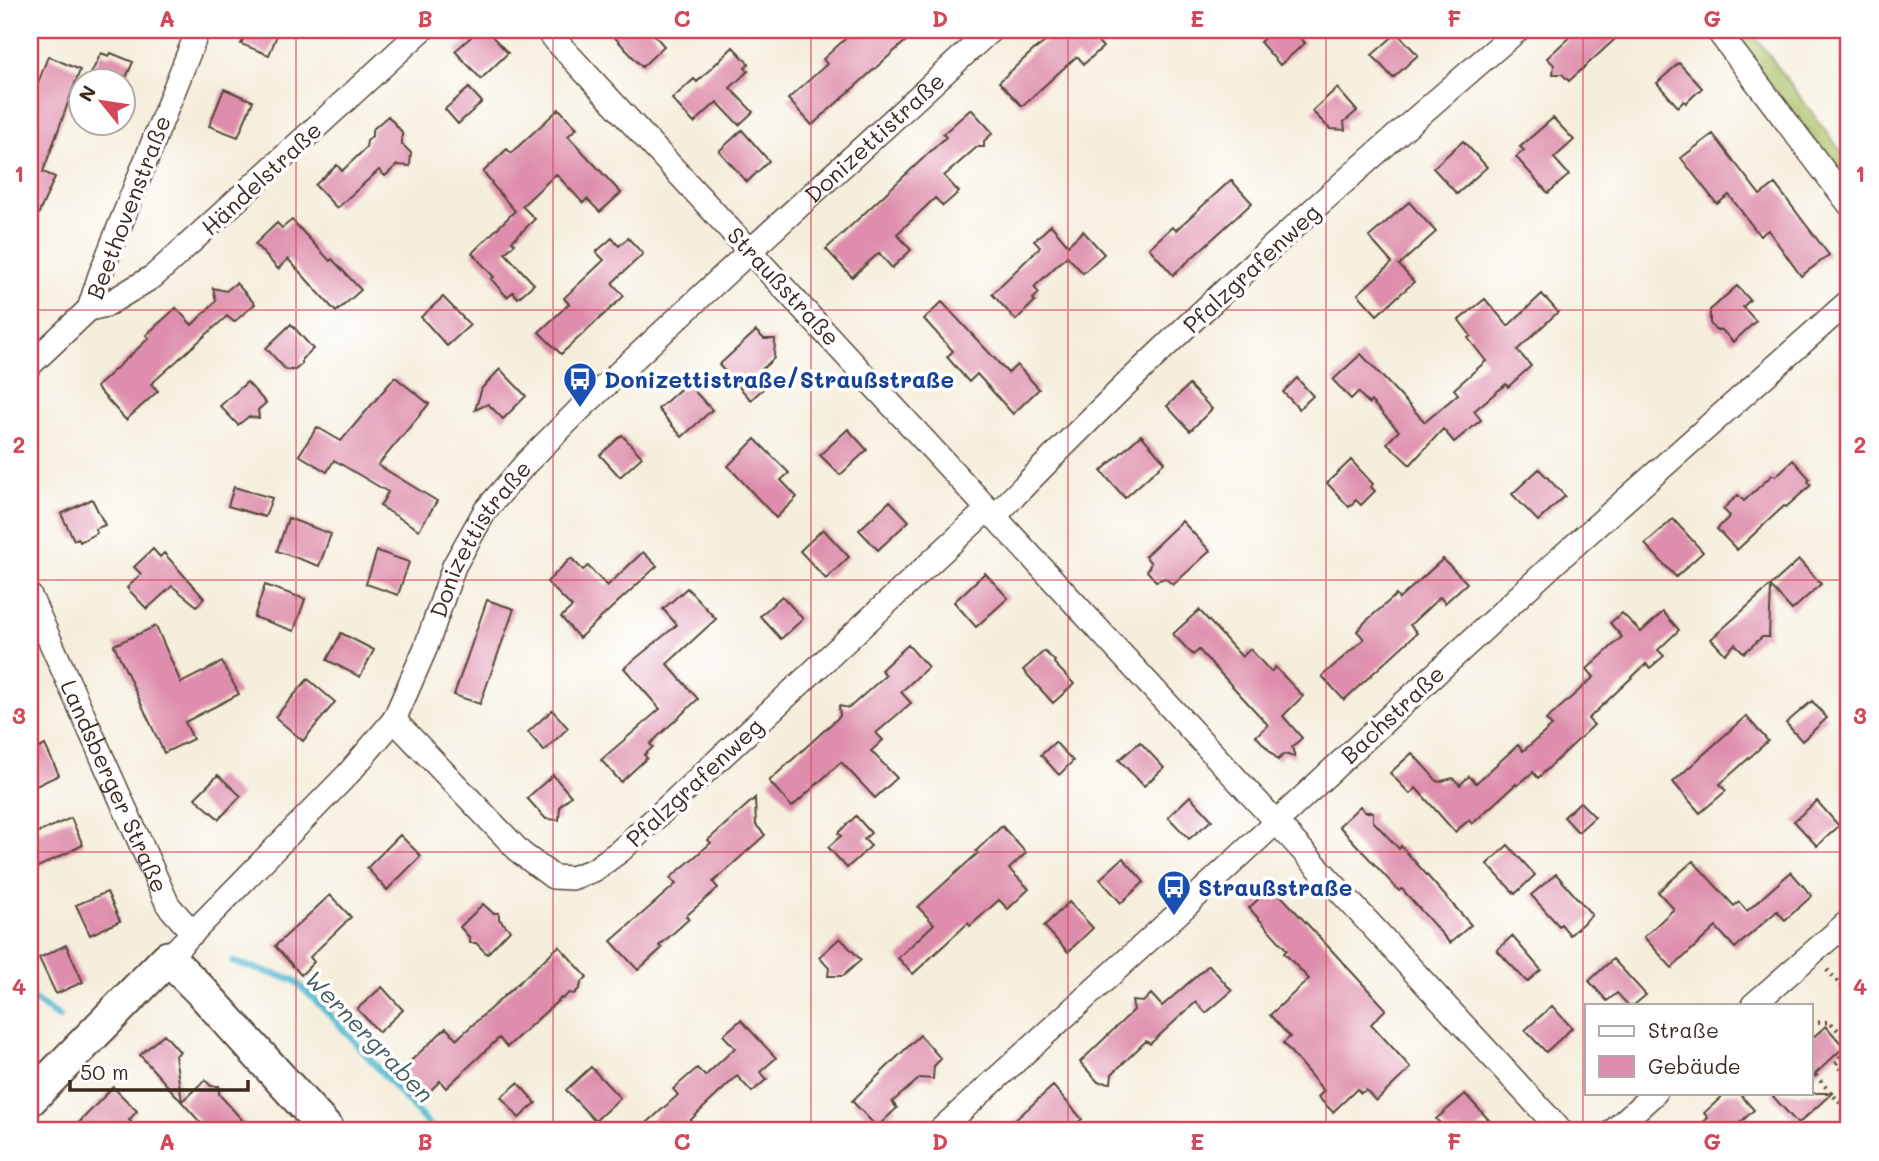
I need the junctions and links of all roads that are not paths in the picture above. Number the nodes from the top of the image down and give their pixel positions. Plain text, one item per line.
1 (198, 30) edge
2 (422, 30) edge
3 (546, 30) edge
4 (991, 30) edge
5 (1518, 30) edge
6 (1717, 30) edge
7 (1849, 204) edge
8 (751, 250) junction
9 (1849, 301) edge
10 (89, 309) junction
11 (30, 365) edge
12 (991, 513) junction
13 (30, 596) edge
14 (394, 720) junction
15 (1276, 822) junction
16 (1849, 921) edge
17 (193, 933) junction
18 (168, 958) junction
19 (1755, 1004) edge
20 (1655, 1094) edge
21 (30, 1098) edge
22 (328, 1131) edge
23 (939, 1131) edge
24 (1561, 1131) edge
25 (1613, 1131) edge

1 - 10 street, Beethovenstraße
2 - 10 street, Händelstraße
3 - 8 street, Straußstraße
4 - 8 street, Donizettistraße
5 - 12 street, Pfalzgrafenweg
6 - 7 street
8 - 12 street, Straußstraße
8 - 14 street, Donizettistraße
9 - 15 street, Bachstraße
10 - 11 street, Beethovenstraße
12 - 14 street, Pfalzgrafenweg
12 - 15 street, Straußstraße
13 - 17 street, Landsberger Straße
14 - 17 street, Donizettistraße
15 - 23 street, Bachstraße
15 - 24 street, Straußstraße
16 - 19 street
17 - 18 street, Donizettistraße
18 - 21 street, Donizettistraße
18 - 22 street
20 - 25 street

